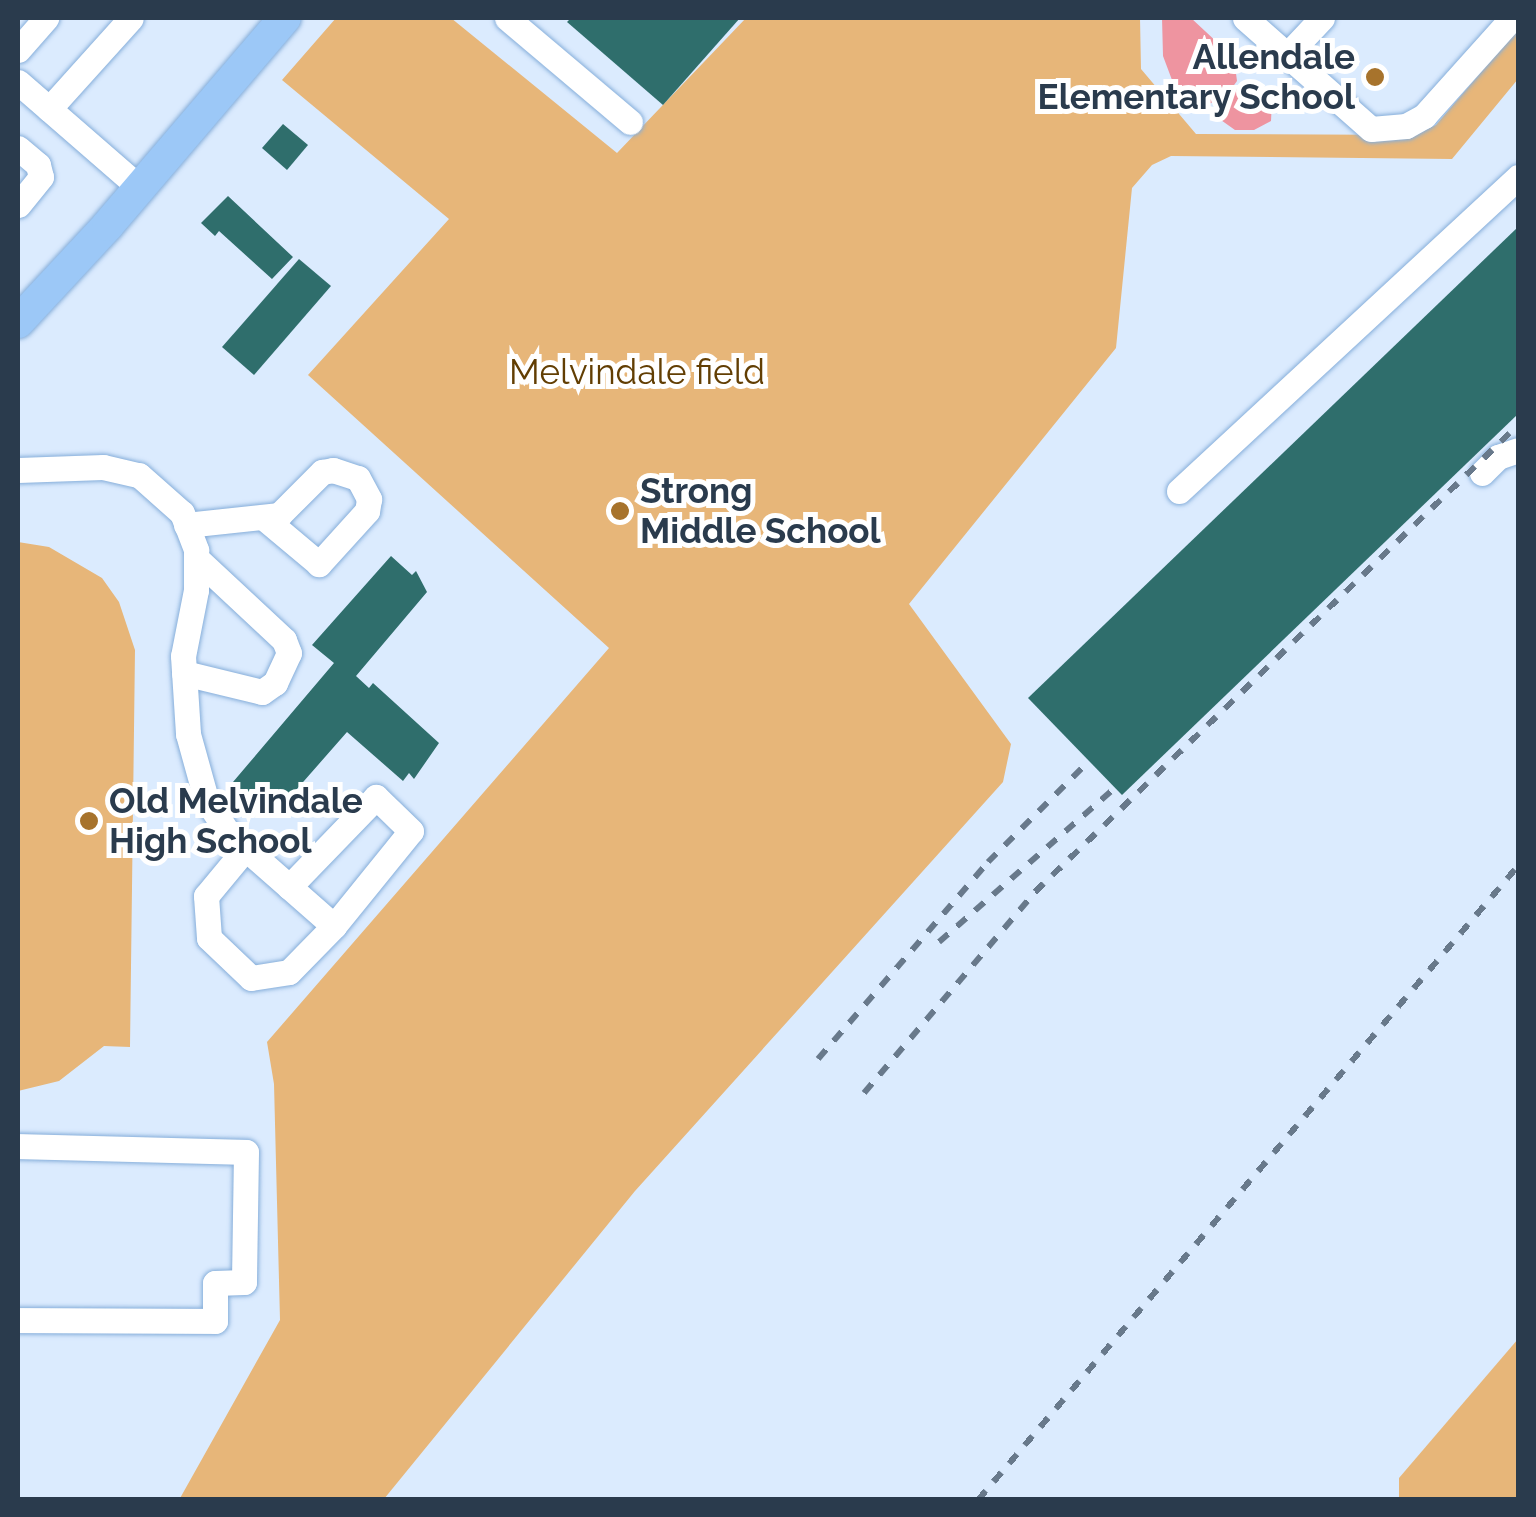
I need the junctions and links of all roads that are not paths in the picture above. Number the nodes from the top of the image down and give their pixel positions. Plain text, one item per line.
1 (46, 18) edge
2 (131, 18) edge
3 (285, 18) edge
4 (507, 18) edge
5 (1245, 18) edge
6 (1322, 18) edge
7 (1512, 18) edge
8 (18, 50) edge
9 (1287, 55) junction
10 (18, 82) edge
11 (49, 110) junction
12 (630, 122) dead end
13 (18, 148) edge
14 (1518, 176) edge
15 (140, 188) junction
16 (20, 197) edge
17 (18, 322) edge
18 (1518, 450) edge
19 (18, 469) edge
20 (1482, 473) dead end
21 (1179, 492) dead end
22 (264, 517) dead end
23 (186, 525) junction
24 (196, 558) junction
25 (184, 673) junction
26 (245, 848) junction
27 (289, 887) junction
28 (334, 926) junction
29 (18, 1146) edge
30 (18, 1320) edge

1 - 8 street
2 - 11 street
3 - 15 main road
4 - 12 street
5 - 9 street
6 - 9 street
7 - 9 street
10 - 11 street
11 - 15 street
13 - 16 street
14 - 21 street
15 - 17 main road
18 - 20 street
19 - 23 street
22 - 23 street
23 - 24 street
24 - 25 street
24 - 25 street
25 - 26 street
26 - 27 street
26 - 28 street
27 - 28 street
27 - 28 street
29 - 30 street

